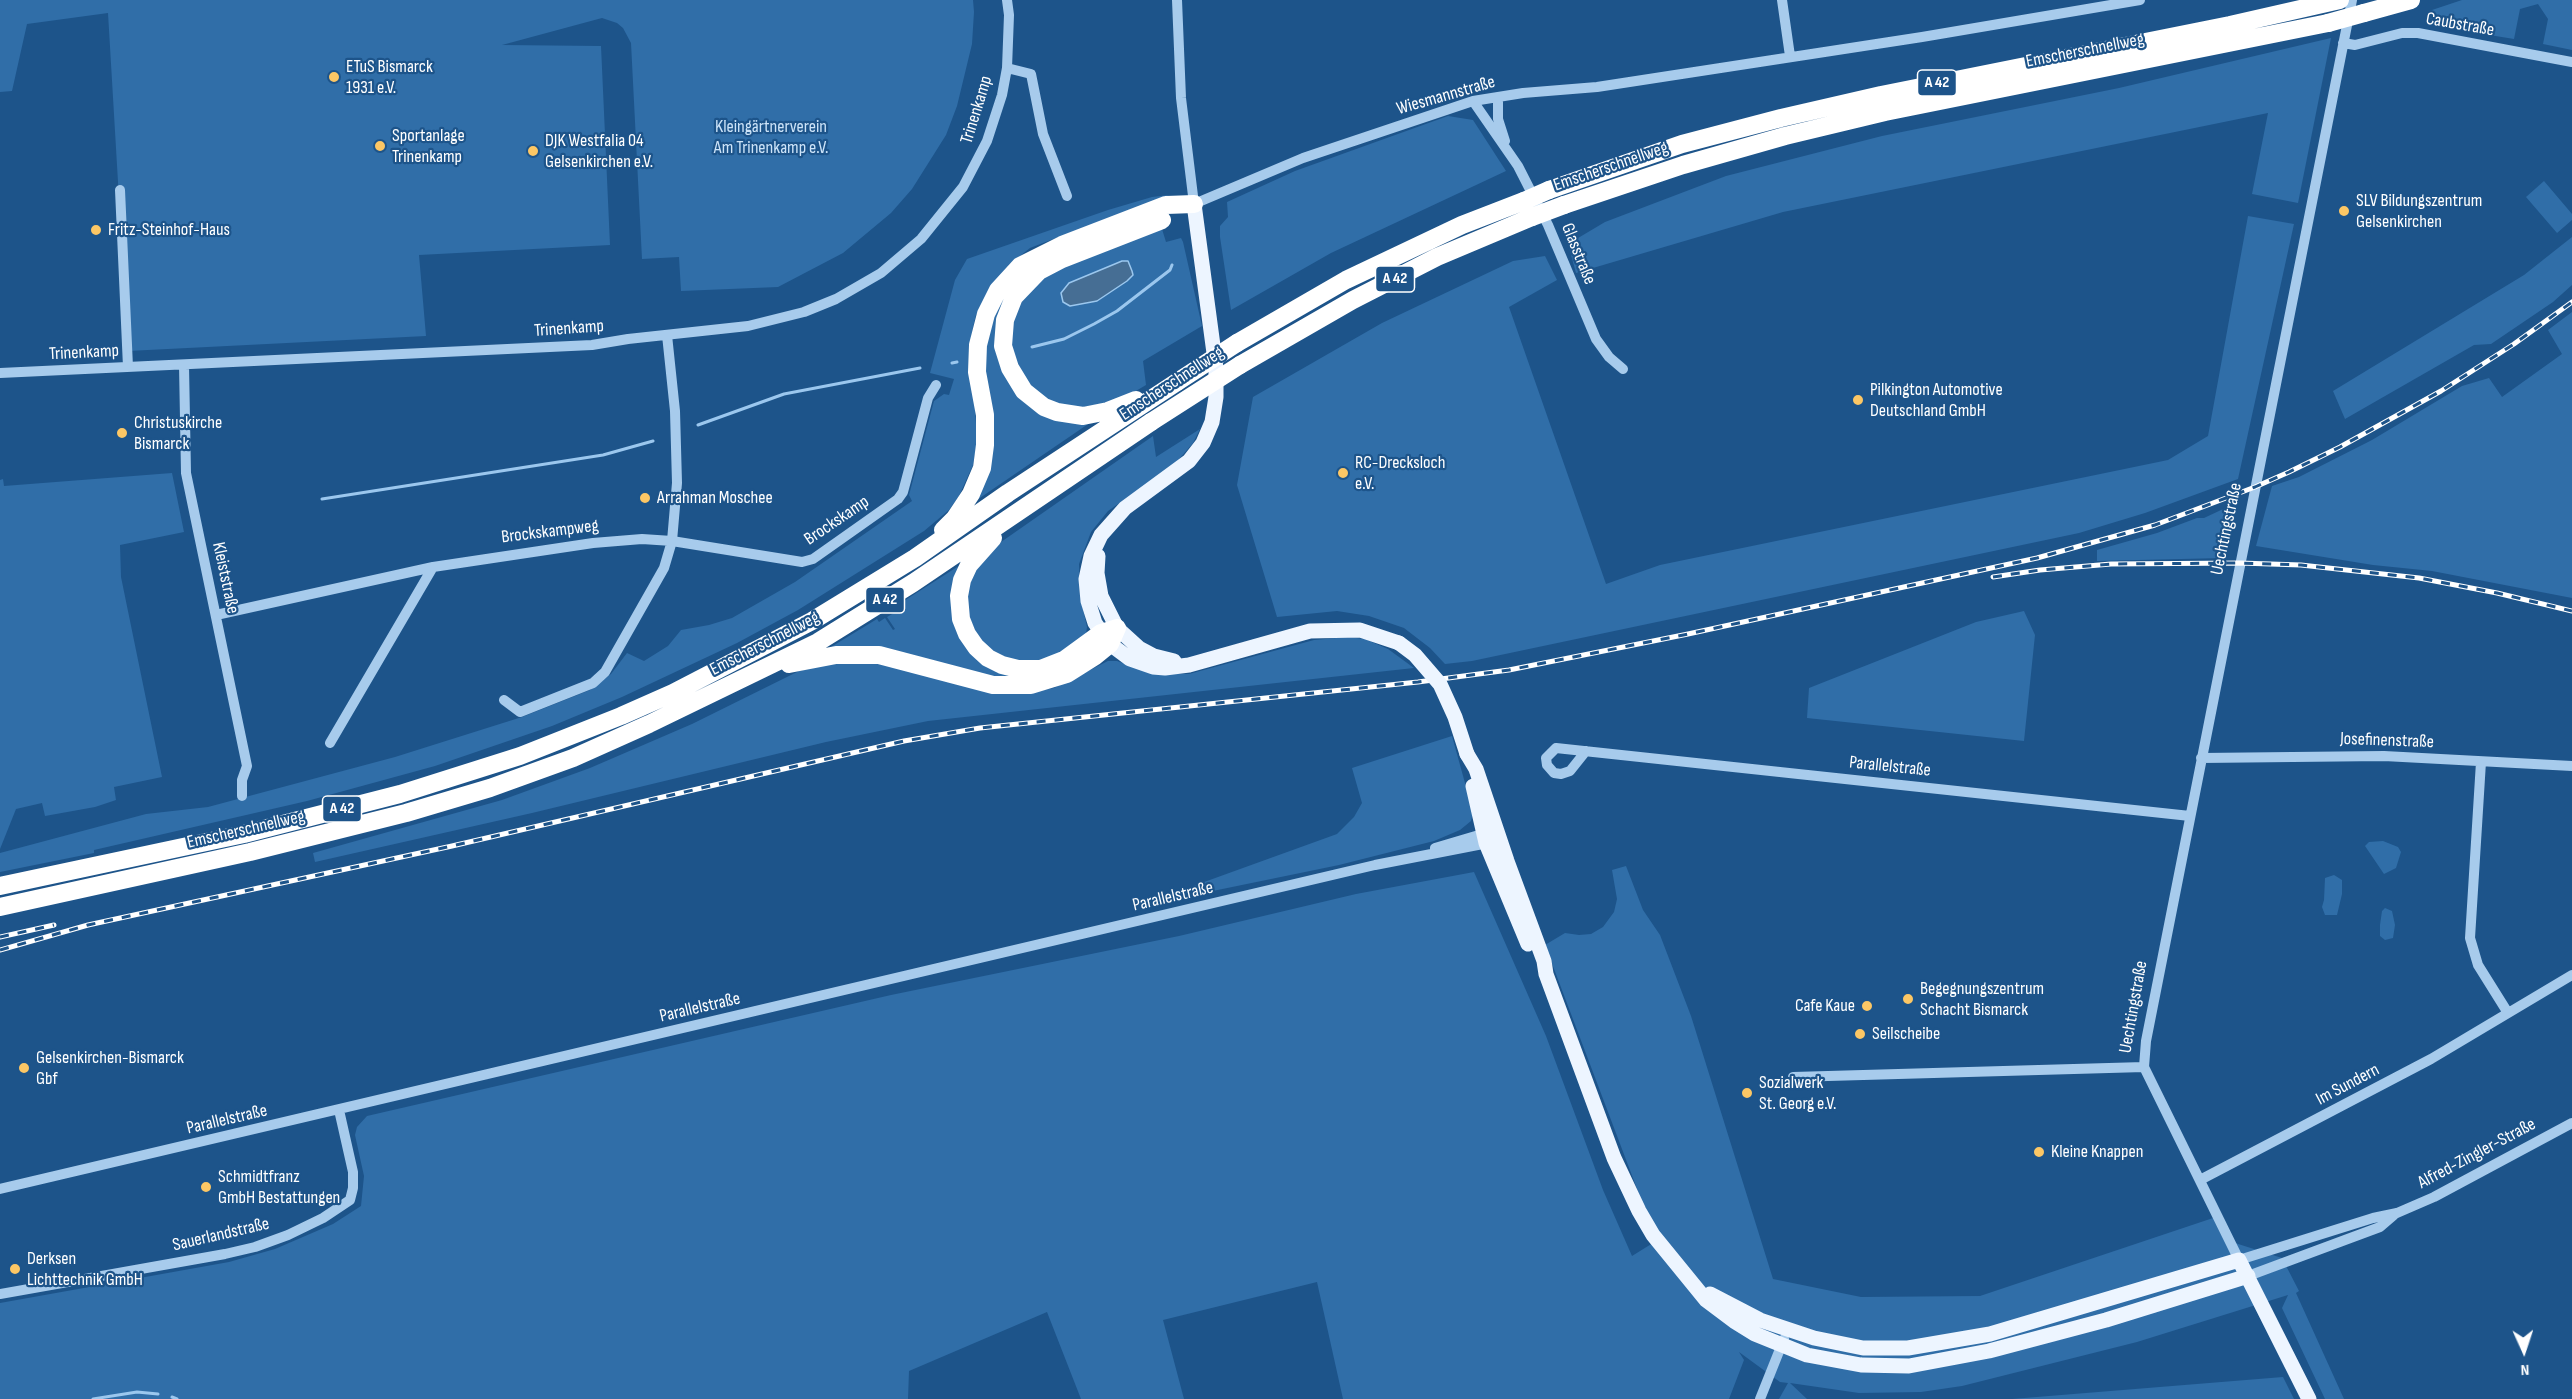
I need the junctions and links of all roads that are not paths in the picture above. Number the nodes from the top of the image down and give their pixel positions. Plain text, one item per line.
1 (1007, 0) edge
2 (1177, 0) edge
3 (2140, 0) edge
4 (2411, 0) edge
5 (2336, 1) edge
6 (1782, 5) edge
7 (2358, 7) edge
8 (2343, 43) junction
9 (1790, 56) junction
10 (2572, 62) edge
11 (1007, 68) junction
12 (1498, 97) junction
13 (1473, 101) junction
14 (1507, 147) junction
15 (120, 190) dead end
16 (1067, 196) dead end
17 (1194, 204) junction
18 (1528, 209) junction
19 (667, 335) junction
20 (184, 365) junction
21 (128, 367) junction
22 (1623, 369) dead end
23 (0, 373) edge
24 (936, 385) dead end
25 (1148, 398) junction
26 (1024, 507) junction
27 (672, 541) junction
28 (915, 558) junction
29 (433, 567) junction
30 (216, 615) junction
31 (1109, 635) junction
32 (739, 680) junction
33 (504, 700) dead end
34 (330, 743) dead end
35 (1586, 751) dead end
36 (2201, 758) junction
37 (2481, 762) junction
38 (2572, 766) edge
39 (242, 796) dead end
40 (2190, 816) junction
41 (1491, 837) junction
42 (0, 886) edge
43 (0, 907) edge
44 (2572, 975) edge
45 (2508, 1013) junction
46 (2144, 1067) junction
47 (1793, 1077) dead end
48 (339, 1110) junction
49 (2572, 1123) edge
50 (2200, 1180) junction
51 (0, 1189) edge
52 (2397, 1213) junction
53 (2239, 1260) junction
54 (2248, 1276) junction
55 (1691, 1280) junction
56 (0, 1294) edge
57 (1788, 1330) junction
58 (1781, 1345) junction
59 (1760, 1399) edge
60 (2309, 1399) edge

1 - 11 street, Trinenkamp
2 - 17 street
3 - 9 street, Wiesmannstraße
4 - 7 highway, Emscherschnellweg / A 42
5 - 18 highway, Emscherschnellweg / A 42, bridge
6 - 9 street
7 - 8 street, Uechtingstraße
7 - 18 highway, Emscherschnellweg / A 42, bridge
8 - 10 street, Caubstraße
8 - 36 street, Uechtingstraße
9 - 12 street, Wiesmannstraße
11 - 16 street
11 - 19 street, Trinenkamp
12 - 13 street, Wiesmannstraße
12 - 14 street, Glasstraße
13 - 14 street, Glasstraße
13 - 17 street, Wiesmannstraße
14 - 22 street, Glasstraße
15 - 21 street
17 - 25 highway
17 - 28 highway
17 - 31 main road
18 - 25 highway, Emscherschnellweg / A 42, bridge
18 - 26 highway, Emscherschnellweg / A 42, bridge
19 - 20 street, Trinenkamp
19 - 27 street
20 - 21 street, Trinenkamp
20 - 30 street, Kleiststraße
21 - 23 street, Trinenkamp
24 - 27 street, Brockskamp
25 - 28 highway, Emscherschnellweg / A 42
26 - 31 highway
26 - 32 highway, Emscherschnellweg / A 42
27 - 29 street, Brockskampweg
27 - 33 street
28 - 42 highway, Emscherschnellweg / A 42
29 - 30 street, Brockskampweg
29 - 34 street
30 - 39 street, Kleiststraße
31 - 32 highway
31 - 41 main road, bridge
32 - 43 highway, Emscherschnellweg / A 42
35 - 40 street, Parallelstraße
36 - 37 street, Josefinenstraße
36 - 40 street, Uechtingstraße
37 - 38 street, Josefinenstraße
37 - 45 street
40 - 46 street, Uechtingstraße
41 - 48 street, Parallelstraße
41 - 55 main road
44 - 45 street, Im Sundern
45 - 50 street, Im Sundern
46 - 47 street, Uechtingstraße
46 - 50 street, Uechtingstraße
48 - 51 street, Parallelstraße
48 - 56 street, Sauerlandstraße
49 - 52 street, Alfred-Zingler-Straße
50 - 53 street, Uechtingstraße
52 - 53 street, Alfred-Zingler-Straße
52 - 54 street, Alfred-Zingler-Straße
53 - 54 main road, Uechtingstraße
53 - 57 main road
54 - 58 main road
54 - 60 main road, Uechtingstraße
55 - 57 main road
55 - 58 main road
57 - 58 street
58 - 59 street

